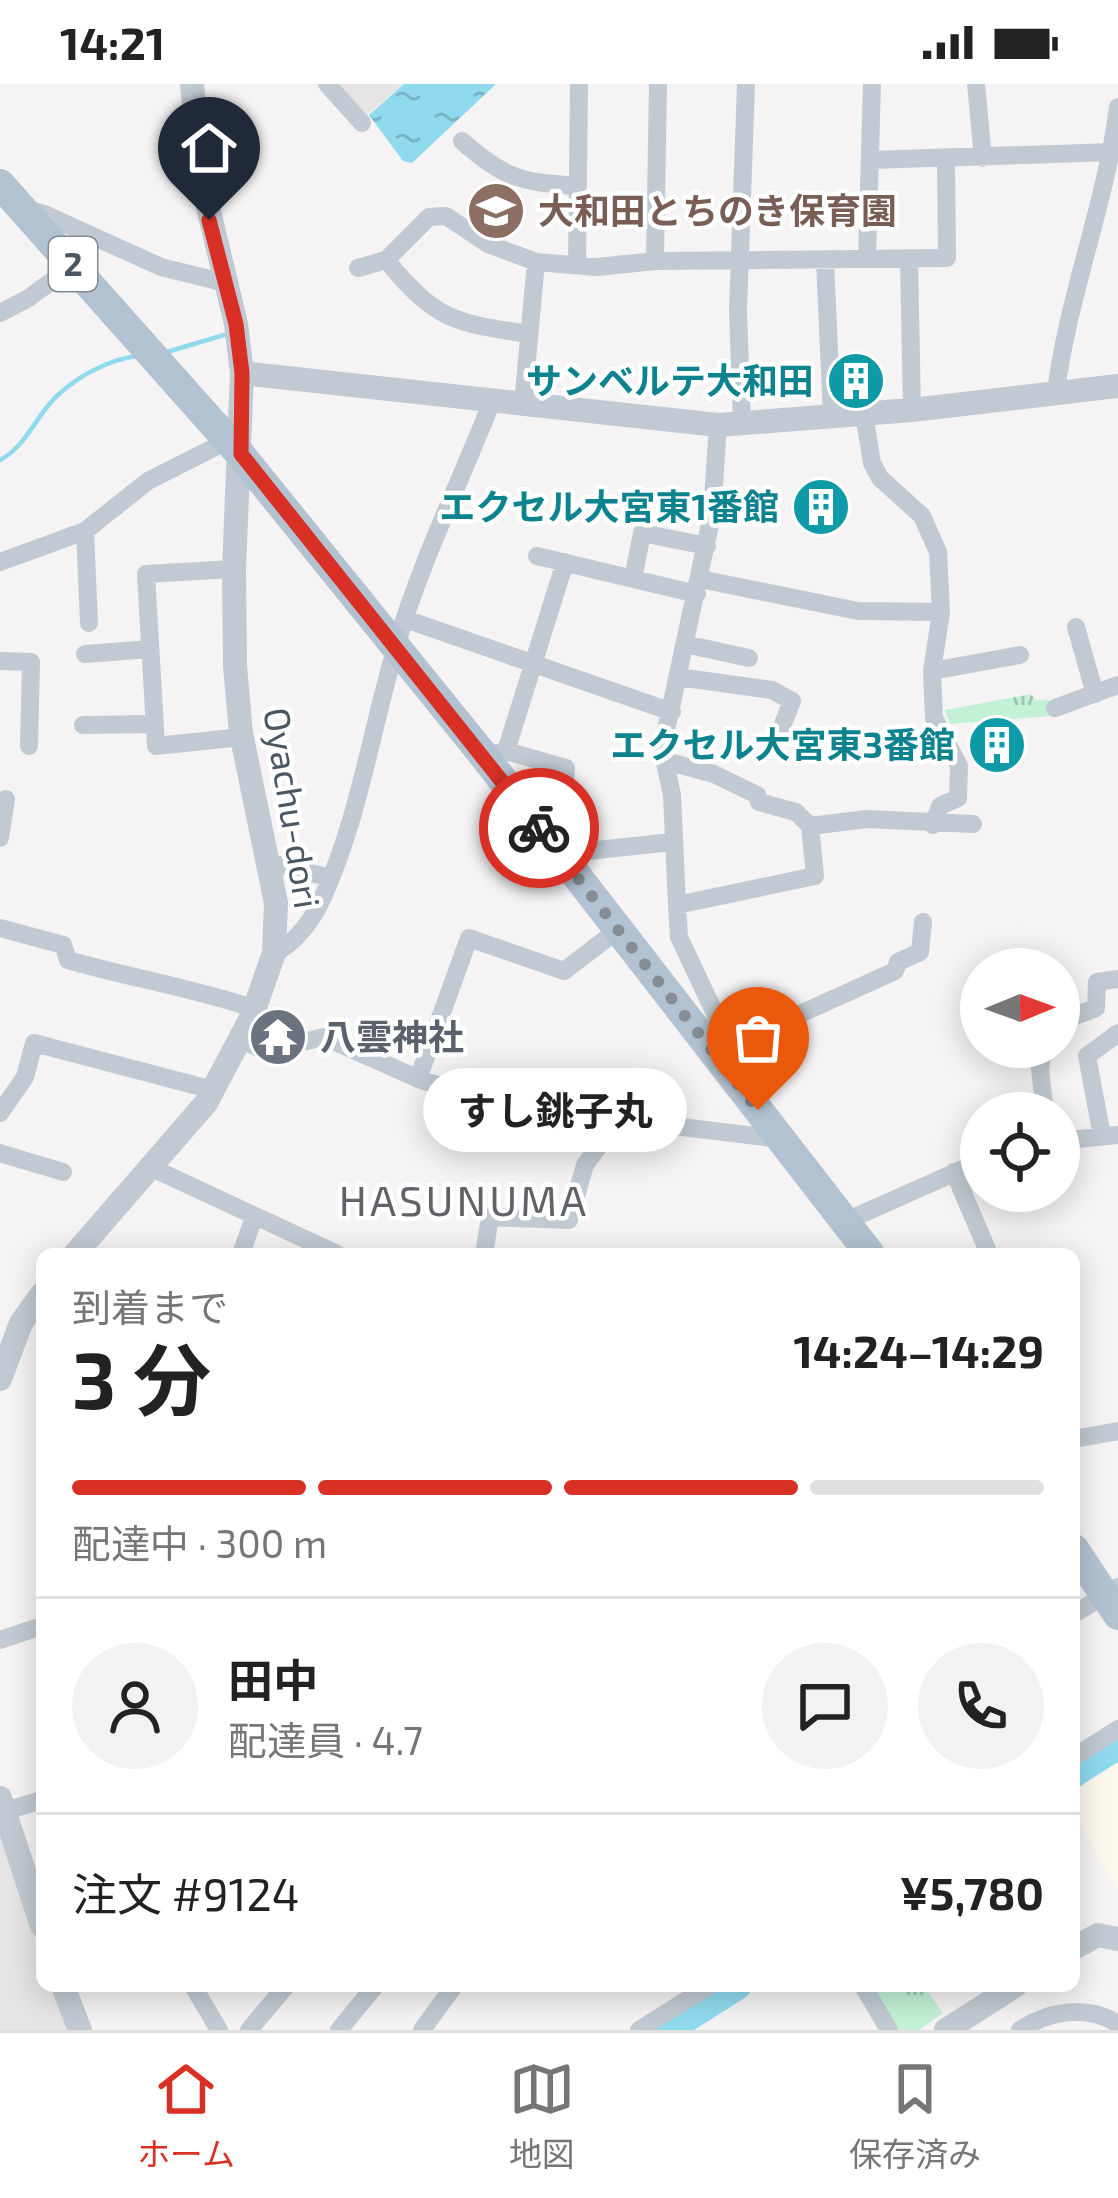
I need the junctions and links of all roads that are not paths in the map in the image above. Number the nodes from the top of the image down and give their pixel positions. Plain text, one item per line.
1 (192, 84) edge
2 (327, 84) edge
3 (579, 84) edge
4 (658, 84) edge
5 (746, 84) edge
6 (872, 84) edge
7 (976, 84) edge
8 (1118, 107) edge
9 (362, 123) dead end
10 (462, 141) dead end
11 (1113, 152) junction
12 (983, 158) junction
13 (946, 159) junction
14 (870, 160) junction
15 (0, 184) edge
16 (578, 186) junction
17 (22, 208) junction
18 (867, 258) junction
19 (909, 259) junction
20 (386, 260) junction
21 (741, 260) junction
22 (656, 261) junction
23 (825, 261) junction
24 (536, 262) junction
25 (74, 265) junction
26 (578, 265) junction
27 (358, 268) dead end
28 (226, 283) junction
29 (0, 313) edge
30 (529, 334) junction
31 (242, 373) junction
32 (1118, 386) edge
33 (1057, 392) junction
34 (492, 401) junction
35 (523, 404) junction
36 (912, 410) junction
37 (864, 414) junction
38 (832, 417) junction
39 (730, 424) junction
40 (235, 447) junction
41 (85, 531) junction
42 (706, 546) junction
43 (537, 556) dead end
44 (0, 562) edge
45 (565, 562) junction
46 (234, 569) junction
47 (633, 579) junction
48 (699, 587) junction
49 (941, 612) junction
50 (89, 623) dead end
51 (1076, 627) dead end
52 (400, 633) junction
53 (685, 644) junction
54 (150, 650) junction
55 (85, 654) dead end
56 (1020, 655) dead end
57 (749, 658) dead end
58 (0, 661) edge
59 (532, 665) junction
60 (932, 671) junction
61 (678, 677) junction
62 (1118, 685) edge
63 (1095, 694) junction
64 (1054, 708) dead end
65 (672, 712) junction
66 (154, 724) junction
67 (83, 725) dead end
68 (242, 736) junction
69 (777, 739) dead end
70 (29, 746) dead end
71 (495, 753) junction
72 (665, 761) junction
73 (6, 799) dead end
74 (973, 824) dead end
75 (933, 825) junction
76 (810, 826) junction
77 (0, 838) edge
78 (672, 842) junction
79 (556, 849) junction
80 (267, 862) junction
81 (331, 878) junction
82 (677, 905) junction
83 (922, 922) dead end
84 (0, 928) edge
85 (620, 929) junction
86 (274, 952) junction
87 (1118, 979) edge
88 (255, 1009) junction
89 (1080, 1014) edge
90 (1118, 1033) edge
91 (241, 1039) junction
92 (720, 1052) junction
93 (418, 1079) junction
94 (213, 1090) junction
95 (0, 1113) edge
96 (618, 1120) junction
97 (1110, 1136) edge
98 (780, 1139) junction
99 (1080, 1139) edge
100 (0, 1153) edge
101 (150, 1167) junction
102 (960, 1170) edge
103 (63, 1172) dead end
104 (954, 1172) junction
105 (254, 1217) junction
106 (846, 1221) junction
107 (80, 1248) edge
108 (244, 1248) edge
109 (324, 1248) edge
110 (485, 1248) edge
111 (866, 1248) edge
112 (986, 1248) edge
113 (36, 1301) edge
114 (11, 1318) edge
115 (0, 1379) edge
116 (1118, 1431) edge
117 (1080, 1437) edge
118 (1080, 1556) edge
119 (1114, 1599) edge
120 (1080, 1612) edge
121 (36, 1628) edge
122 (0, 1640) edge
123 (1118, 1729) edge
124 (1080, 1752) edge
125 (36, 1801) edge
126 (2, 1805) edge
127 (36, 1908) edge
128 (1118, 1939) edge
129 (1080, 1944) edge
130 (65, 1992) edge
131 (197, 1992) edge
132 (281, 1992) edge
133 (370, 1992) edge
134 (450, 1992) edge
135 (699, 1992) edge
136 (867, 1992) edge
137 (1006, 1992) edge
138 (1054, 2021) edge
139 (1118, 2024) edge
140 (80, 2030) edge
141 (219, 2030) edge
142 (250, 2030) edge
143 (339, 2030) edge
144 (422, 2030) edge
145 (639, 2030) edge
146 (889, 2030) edge
147 (946, 2030) edge
148 (1020, 2030) edge

1 - 28 street, Oyachu-dori
2 - 9 street
3 - 16 street
4 - 22 street
5 - 21 street
6 - 14 street
7 - 12 street
8 - 11 street
10 - 16 street
11 - 12 street
11 - 33 street
12 - 13 street
13 - 14 street
13 - 19 street
14 - 18 street
15 - 17 main road, 2
16 - 26 street
17 - 25 main road, 2
17 - 28 street
18 - 19 street
18 - 23 street
19 - 36 street
20 - 24 street
20 - 27 street
20 - 30 street
21 - 22 street
21 - 23 street
21 - 39 street
22 - 26 street
23 - 38 street
24 - 26 street
24 - 30 street
25 - 29 street
25 - 40 main road, 2
28 - 31 street, Oyachu-dori
30 - 35 street
31 - 34 street
31 - 40 street, Oyachu-dori
32 - 33 street
33 - 36 street
34 - 35 street
34 - 52 street
35 - 39 street
36 - 37 street
37 - 38 street
37 - 49 street
38 - 39 street
39 - 42 street
40 - 41 street
40 - 46 street, Oyachu-dori
40 - 52 main road, 2
41 - 44 street
41 - 50 street
42 - 47 street
42 - 48 street
43 - 45 street
45 - 47 street
45 - 59 street
46 - 54 street
46 - 68 street, Oyachu-dori
47 - 48 street
48 - 49 street
48 - 53 street
49 - 60 street
51 - 63 street
52 - 59 street
52 - 71 main road, 2
52 - 81 street
53 - 57 street
53 - 61 street
54 - 55 street
54 - 66 street
56 - 60 street
58 - 70 street
59 - 65 street
59 - 71 street
60 - 75 street
61 - 65 street
61 - 69 street
62 - 63 street
63 - 64 street
65 - 72 street
66 - 67 street
66 - 68 street
68 - 80 street, Oyachu-dori
71 - 79 main road, 2
71 - 79 street
72 - 76 street
72 - 78 street
73 - 77 street
74 - 75 street
75 - 76 street
76 - 82 street
78 - 79 street
78 - 82 street
79 - 85 main road, 2
80 - 81 street
80 - 86 street, Oyachu-dori
81 - 86 street
82 - 92 street
83 - 92 street
84 - 88 street
85 - 92 main road, 2
85 - 93 street
86 - 88 street, Oyachu-dori
87 - 89 street
88 - 91 street, Oyachu-dori
90 - 97 street
91 - 93 street
91 - 94 street, Oyachu-dori
92 - 98 main road, 2
93 - 96 street
94 - 95 street
94 - 101 street, Oyachu-dori
96 - 98 street
96 - 110 street
97 - 99 street
98 - 106 main road, 2
100 - 103 street
101 - 105 street
101 - 107 street, Oyachu-dori
102 - 104 street
104 - 106 street
104 - 112 street
105 - 108 street
105 - 109 street
106 - 111 main road, 2
113 - 114 street
114 - 115 street
116 - 117 street
118 - 119 main road
119 - 120 street
121 - 122 street
123 - 124 street
125 - 126 street
126 - 127 street
128 - 129 street
130 - 140 street
131 - 141 street
132 - 142 street
133 - 143 street
134 - 144 street
135 - 145 street
136 - 146 street
137 - 147 street
138 - 139 street
138 - 148 street

